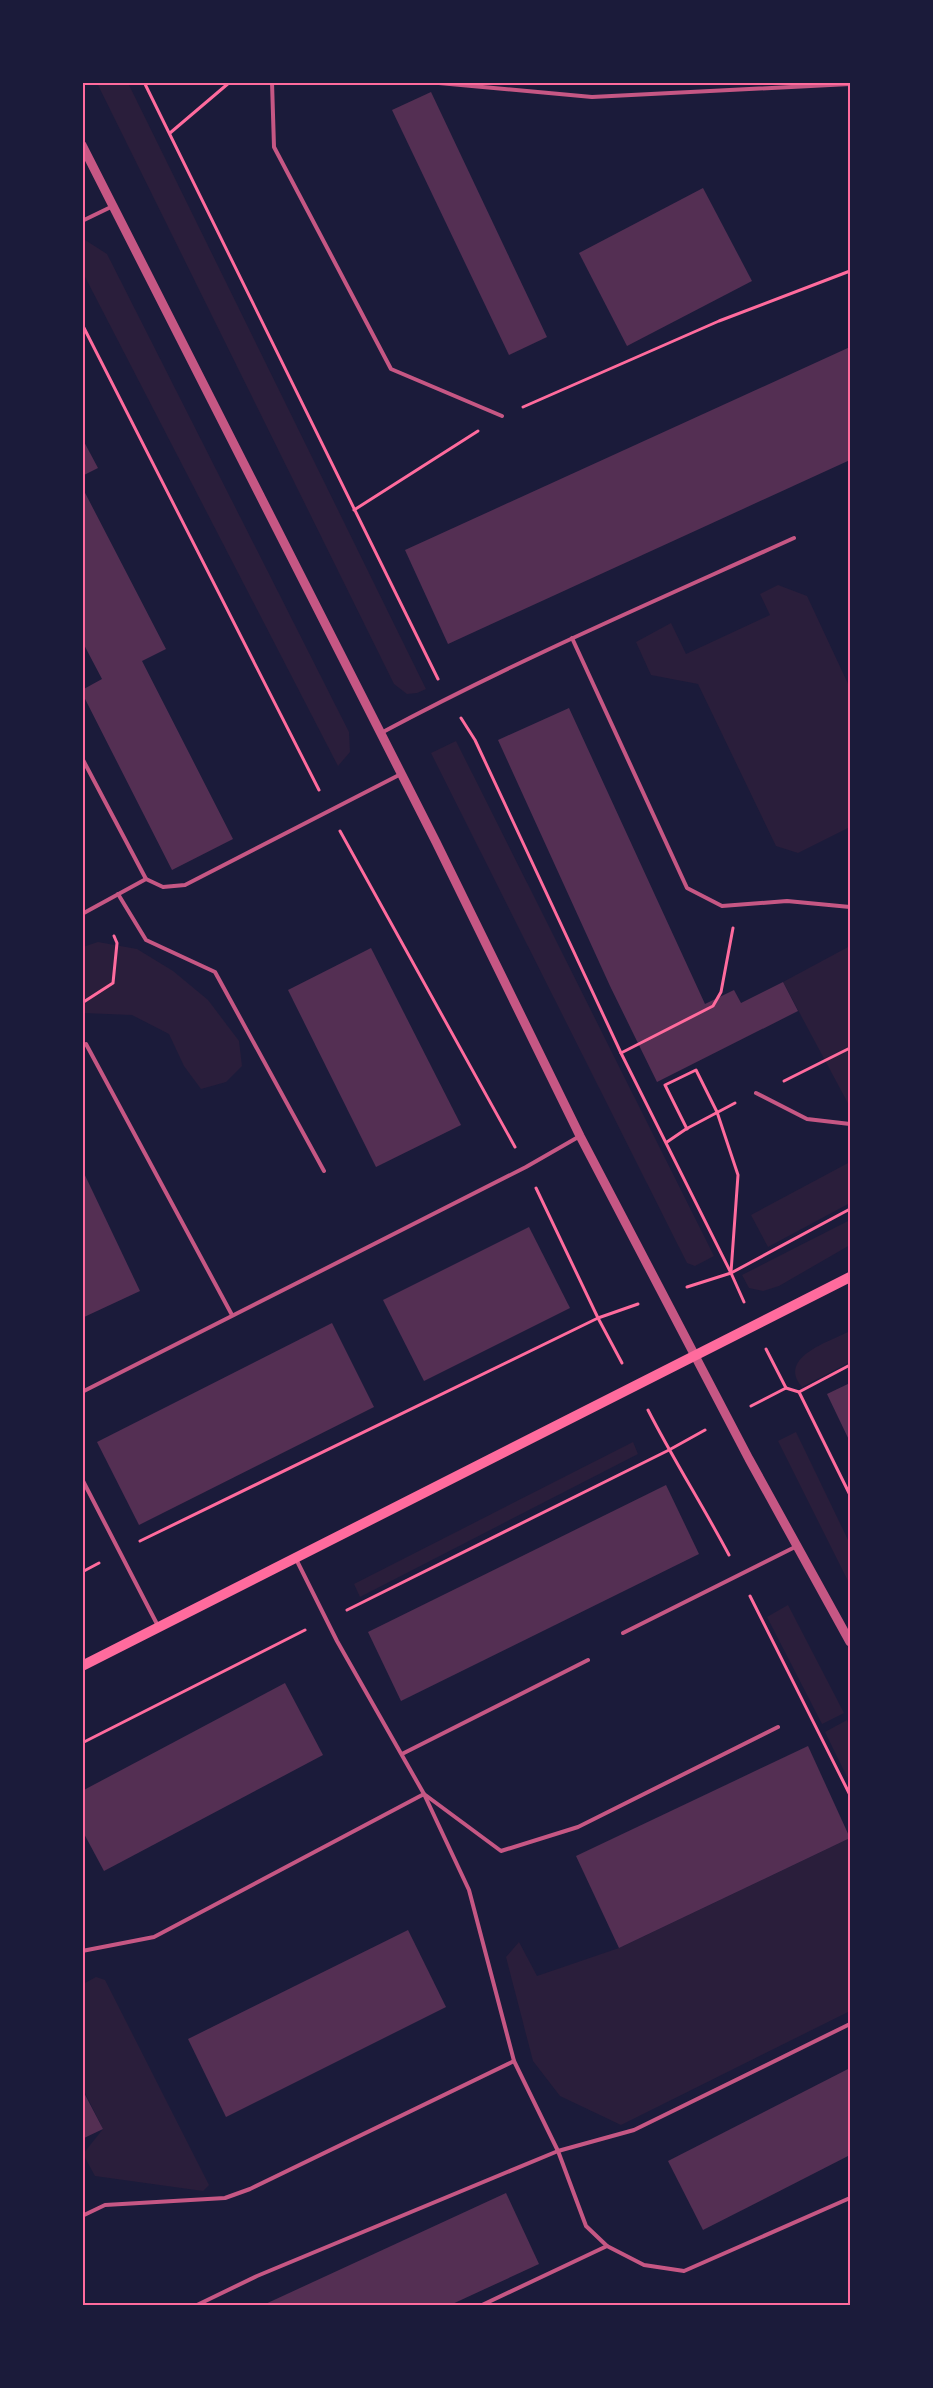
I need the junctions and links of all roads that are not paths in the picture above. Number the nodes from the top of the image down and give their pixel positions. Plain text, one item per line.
1 (272, 82) edge
2 (428, 82) edge
3 (850, 84) edge
4 (82, 145) edge
5 (113, 206) junction
6 (82, 221) edge
7 (502, 416) road end
8 (794, 538) dead end
9 (572, 638) junction
10 (381, 733) junction
11 (82, 758) edge
12 (401, 774) junction
13 (146, 879) junction
14 (118, 894) junction
15 (850, 907) edge
16 (82, 914) edge
17 (86, 1044) dead end
18 (756, 1092) road end
19 (850, 1124) edge
20 (580, 1136) junction
21 (324, 1171) dead end
22 (850, 1277) edge
23 (232, 1315) junction
24 (696, 1356) junction
25 (82, 1392) edge
26 (82, 1479) edge
27 (797, 1546) junction
28 (296, 1559) junction
29 (159, 1628) junction
30 (623, 1633) dead end
31 (850, 1642) edge
32 (588, 1660) dead end
33 (82, 1666) edge
34 (778, 1728) dead end
35 (402, 1754) junction
36 (424, 1794) junction
37 (82, 1950) edge
38 (850, 2024) edge
39 (514, 2061) junction
40 (558, 2151) junction
41 (850, 2198) edge
42 (82, 2216) edge
43 (607, 2246) junction
44 (195, 2306) edge
45 (480, 2306) edge

1 - 7 lane
2 - 3 lane
4 - 5 street
5 - 6 lane
5 - 10 street
8 - 9 lane
9 - 10 lane
9 - 15 lane
10 - 12 street
11 - 13 lane
12 - 13 lane
12 - 20 street
13 - 14 lane
14 - 16 lane
14 - 21 lane
17 - 23 lane
18 - 19 lane
20 - 23 lane
20 - 24 street
22 - 24 main road
23 - 25 lane
24 - 27 street
24 - 28 main road
26 - 29 lane
27 - 30 lane
27 - 31 street
28 - 29 main road
28 - 35 lane
29 - 33 main road
32 - 35 lane
34 - 36 lane
35 - 36 lane
36 - 37 lane
36 - 39 lane
38 - 40 lane
39 - 40 lane
39 - 42 lane
40 - 43 lane
40 - 44 lane
41 - 43 lane
43 - 45 lane

